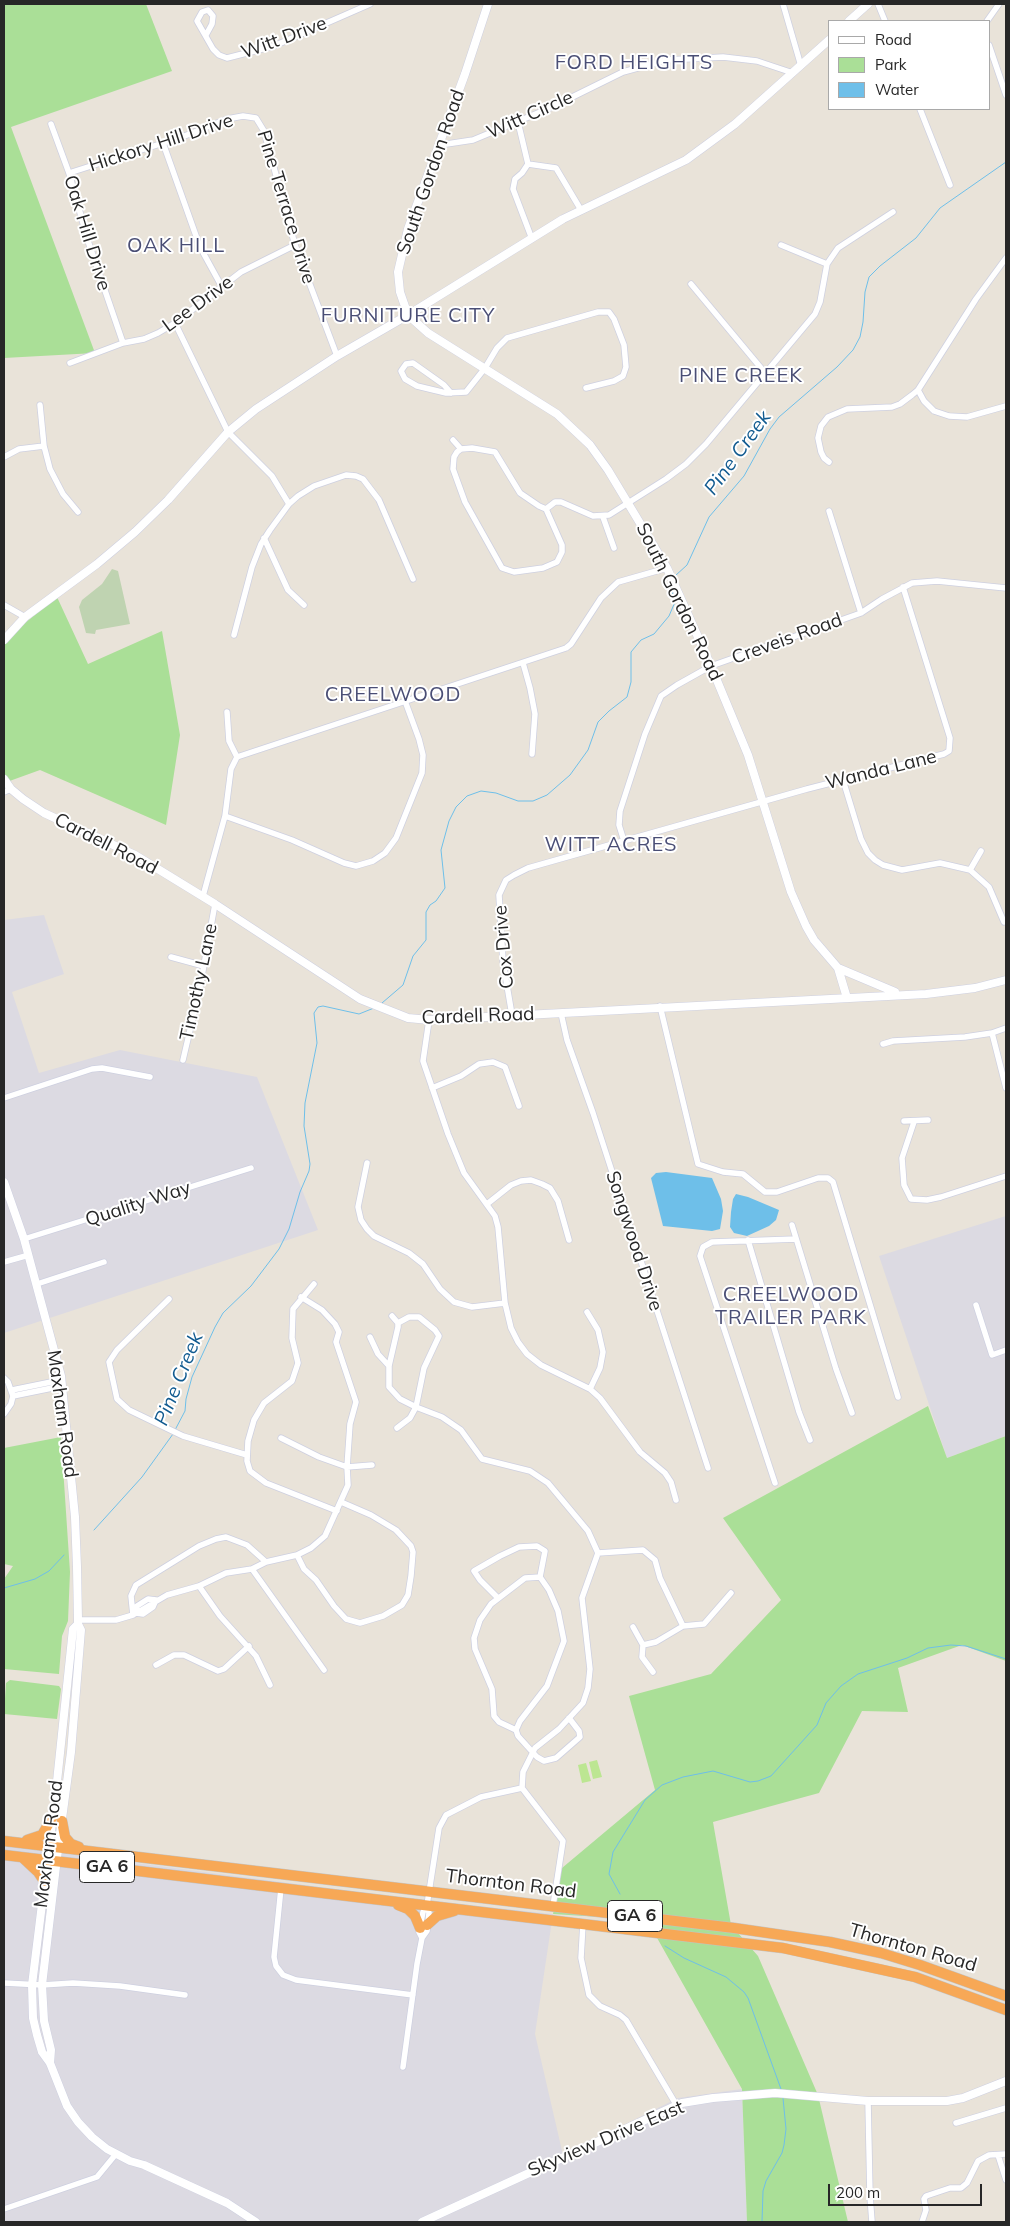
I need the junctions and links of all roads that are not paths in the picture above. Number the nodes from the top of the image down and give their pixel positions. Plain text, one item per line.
1 (370, 4) edge
2 (488, 4) edge
3 (783, 4) edge
4 (868, 4) edge
5 (878, 4) edge
6 (998, 4) edge
7 (850, 20) edge
8 (885, 20) edge
9 (988, 20) edge
10 (206, 35) dead end
11 (828, 41) edge
12 (990, 48) edge
13 (801, 66) junction
14 (793, 73) junction
15 (1006, 95) edge
16 (920, 110) edge
17 (253, 116) joint
18 (518, 122) junction
19 (51, 124) dead end
20 (163, 143) junction
21 (440, 145) junction
22 (528, 164) junction
23 (69, 173) junction
24 (950, 185) dead end
25 (581, 210) junction
26 (893, 212) dead end
27 (532, 239) junction
28 (295, 245) junction
29 (781, 245) dead end
30 (1006, 258) edge
31 (827, 264) junction
32 (691, 284) dead end
33 (222, 287) junction
34 (408, 315) junction
35 (175, 323) junction
36 (124, 343) junction
37 (337, 356) junction
38 (70, 363) dead end
39 (485, 368) junction
40 (766, 374) junction
41 (586, 388) dead end
42 (918, 390) junction
43 (451, 393) junction
44 (40, 405) dead end
45 (1006, 406) edge
46 (228, 432) junction
47 (453, 440) dead end
48 (44, 446) junction
49 (461, 449) junction
50 (4, 457) edge
51 (829, 462) dead end
52 (629, 502) junction
53 (289, 504) junction
54 (546, 509) junction
55 (829, 511) dead end
56 (78, 512) dead end
57 (603, 517) junction
58 (264, 538) junction
59 (614, 548) dead end
60 (666, 568) junction
61 (413, 579) dead end
62 (904, 587) junction
63 (1006, 588) edge
64 (4, 605) edge
65 (304, 605) dead end
66 (861, 613) junction
67 (25, 617) junction
68 (234, 635) dead end
69 (4, 640) edge
70 (523, 663) junction
71 (711, 666) junction
72 (405, 701) junction
73 (227, 712) dead end
74 (532, 754) dead end
75 (237, 757) junction
76 (4, 779) edge
77 (843, 780) junction
78 (8, 791) edge
79 (764, 802) junction
80 (225, 816) junction
81 (624, 841) junction
82 (981, 851) dead end
83 (970, 870) junction
84 (203, 896) junction
85 (215, 904) junction
86 (1004, 922) dead end
87 (171, 958) dead end
88 (204, 966) junction
89 (838, 968) junction
90 (1006, 980) edge
91 (899, 994) junction
92 (847, 998) junction
93 (660, 1006) junction
94 (560, 1013) junction
95 (512, 1015) junction
96 (429, 1020) junction
97 (1006, 1028) edge
98 (992, 1033) junction
99 (883, 1044) dead end
100 (183, 1060) dead end
101 (150, 1077) dead end
102 (432, 1088) junction
103 (1006, 1088) edge
104 (4, 1098) edge
105 (519, 1106) dead end
106 (928, 1120) dead end
107 (904, 1121) dead end
108 (914, 1122) junction
109 (367, 1163) dead end
110 (251, 1168) dead end
111 (1006, 1176) edge
112 (4, 1182) edge
113 (487, 1204) junction
114 (792, 1225) dead end
115 (796, 1239) junction
116 (24, 1240) junction
117 (569, 1240) dead end
118 (748, 1240) junction
119 (28, 1255) junction
120 (4, 1262) edge
121 (104, 1262) dead end
122 (37, 1284) junction
123 (314, 1284) dead end
124 (301, 1297) junction
125 (169, 1298) dead end
126 (505, 1303) junction
127 (976, 1305) dead end
128 (587, 1312) dead end
129 (392, 1316) dead end
130 (398, 1323) junction
131 (370, 1337) dead end
132 (1006, 1350) edge
133 (389, 1366) junction
134 (4, 1378) edge
135 (62, 1383) junction
136 (590, 1389) junction
137 (12, 1393) junction
138 (898, 1397) dead end
139 (416, 1407) junction
140 (852, 1413) dead end
141 (4, 1414) edge
142 (397, 1428) dead end
143 (281, 1438) dead end
144 (810, 1440) dead end
145 (247, 1455) junction
146 (372, 1465) dead end
147 (347, 1467) junction
148 (708, 1468) dead end
149 (775, 1483) dead end
150 (676, 1500) dead end
151 (341, 1502) junction
152 (337, 1511) junction
153 (598, 1553) junction
154 (297, 1555) junction
155 (266, 1562) junction
156 (252, 1569) junction
157 (540, 1577) junction
158 (199, 1586) junction
159 (731, 1593) dead end
160 (498, 1598) junction
161 (156, 1600) junction
162 (135, 1614) junction
163 (78, 1622) junction
164 (683, 1626) junction
165 (633, 1627) dead end
166 (643, 1645) junction
167 (249, 1646) junction
168 (156, 1665) dead end
169 (324, 1670) dead end
170 (653, 1672) dead end
171 (270, 1685) dead end
172 (66, 1698) junction
173 (569, 1718) junction
174 (516, 1730) junction
175 (72, 1749) junction
176 (532, 1751) junction
177 (522, 1788) junction
178 (57, 1819) junction
179 (4, 1840) edge
180 (17, 1842) junction
181 (53, 1846) junction
182 (84, 1850) junction
183 (4, 1855) edge
184 (22, 1857) junction
185 (51, 1860) junction
186 (44, 1881) junction
187 (281, 1888) junction
188 (430, 1892) junction
189 (386, 1900) junction
190 (427, 1905) junction
191 (553, 1906) junction
192 (464, 1909) junction
193 (583, 1924) junction
194 (423, 1931) junction
195 (4, 1983) edge
196 (32, 1984) junction
197 (42, 1985) junction
198 (185, 1995) dead end
199 (413, 1996) junction
200 (1006, 1996) edge
201 (1006, 2010) edge
202 (50, 2063) junction
203 (402, 2067) dead end
204 (1006, 2081) edge
205 (868, 2101) junction
206 (677, 2106) junction
207 (1006, 2108) edge
208 (956, 2123) dead end
209 (116, 2154) junction
210 (1006, 2154) edge
211 (998, 2155) junction
212 (1006, 2180) edge
213 (4, 2209) edge
214 (256, 2222) edge
215 (422, 2222) edge
216 (872, 2222) edge
217 (922, 2222) edge

1 - 10 street, Witt Drive
2 - 21 street, South Gordon Road
3 - 13 street
4 - 7 street
5 - 8 street
6 - 9 street
11 - 13 street
12 - 15 street
13 - 14 street
14 - 18 street, Witt Circle
14 - 25 street
16 - 24 street
17 - 20 street, Hickory Hill Drive
17 - 28 street, Pine Terrace Drive
18 - 21 street, Witt Circle
18 - 22 street
19 - 23 street, Oak Hill Drive
20 - 23 street, Hickory Hill Drive
20 - 33 street
21 - 34 street, South Gordon Road
22 - 25 street
22 - 27 street
23 - 36 street, Oak Hill Drive
25 - 27 street
26 - 31 street
27 - 34 street
28 - 33 street, Lee Drive
28 - 37 street, Pine Terrace Drive
29 - 31 street
30 - 42 street
31 - 40 street
32 - 40 street
33 - 35 street, Lee Drive
34 - 37 street
34 - 39 street, South Gordon Road
35 - 36 street, Lee Drive
35 - 46 street
36 - 38 street, Lee Drive
37 - 46 street
39 - 41 street
39 - 43 street
39 - 52 street, South Gordon Road
40 - 52 street
42 - 45 street
42 - 51 street
43 - 43 street
44 - 48 street
46 - 53 street
46 - 67 street
47 - 49 street
48 - 50 street
48 - 56 street
49 - 54 street
49 - 54 street
52 - 57 street
52 - 60 street, South Gordon Road
53 - 58 street
53 - 61 street
54 - 57 street
55 - 66 street
57 - 59 street
58 - 65 street
58 - 68 street
60 - 70 street
60 - 71 street, South Gordon Road
62 - 63 street, Creveis Road
62 - 66 street, Creveis Road
62 - 77 street, Wanda Lane
64 - 67 street
66 - 71 street, Creveis Road
67 - 69 street
70 - 72 street
70 - 74 street
71 - 79 street, South Gordon Road
71 - 81 street, Creveis Road
72 - 75 street
72 - 80 street
73 - 75 street
75 - 80 street
76 - 78 street, Cardell Road
77 - 79 street, Wanda Lane
77 - 83 street
78 - 84 street, Cardell Road
79 - 81 street, Cox Drive
79 - 89 street, South Gordon Road
80 - 84 street
81 - 95 street, Cox Drive
82 - 83 street
83 - 86 street
84 - 85 street, Cardell Road
85 - 88 street, Timothy Lane
85 - 96 street, Cardell Road
87 - 88 street
88 - 100 street, Timothy Lane
89 - 91 street
89 - 92 street, South Gordon Road
90 - 91 street
91 - 92 street, Cardell Road
92 - 93 street, Cardell Road
93 - 94 street, Cardell Road
93 - 138 street
94 - 95 street, Cardell Road
94 - 148 street, Songwood Drive
95 - 96 street, Cardell Road
96 - 102 street
97 - 98 street
98 - 99 street
98 - 103 street
101 - 104 street
102 - 105 street
102 - 113 street
106 - 108 street
107 - 108 street
108 - 111 street
109 - 126 street
110 - 116 street, Quality Way
112 - 116 street, Maxham Road
113 - 117 street
113 - 126 street
114 - 115 street
115 - 118 street
115 - 140 street
116 - 119 street, Maxham Road
118 - 144 street
118 - 149 street
119 - 120 street
119 - 122 street, Maxham Road
121 - 122 street
122 - 135 street, Maxham Road
123 - 124 street
124 - 145 street
124 - 147 street
125 - 145 street
126 - 136 street
127 - 132 street
128 - 136 street
129 - 130 street
130 - 133 street
130 - 139 street
131 - 133 street
133 - 139 street
134 - 137 street
135 - 137 street
135 - 163 street, Maxham Road
136 - 150 street
137 - 141 street
139 - 142 street
139 - 153 street
143 - 147 street
145 - 152 street
146 - 147 street
147 - 151 street
151 - 152 street
151 - 154 street
152 - 154 street
153 - 164 street
153 - 173 street
154 - 155 street
155 - 156 street
155 - 162 street
156 - 158 street
156 - 169 street
157 - 160 street
157 - 160 street
157 - 174 street
158 - 161 street
158 - 167 street
159 - 164 street
160 - 174 street
161 - 162 street
161 - 162 street
162 - 163 street
163 - 172 street, Maxham Road
163 - 175 street, Maxham Road
164 - 166 street
165 - 166 street
166 - 170 street
167 - 168 street
167 - 171 street
172 - 175 street
172 - 178 street, Maxham Road
173 - 176 street
173 - 176 street
174 - 176 street
175 - 178 street, Maxham Road
176 - 177 street
177 - 188 street
177 - 191 street
178 - 180 highway
178 - 181 street, Maxham Road
178 - 182 highway
179 - 180 highway, Thornton Road / GA 6
180 - 181 highway, Thornton Road / GA 6
181 - 182 highway, Thornton Road / GA 6
181 - 185 street, Maxham Road
182 - 188 highway, Thornton Road / GA 6
183 - 184 highway, Thornton Road / GA 6
184 - 185 highway, Thornton Road / GA 6
184 - 186 highway
185 - 186 street, Maxham Road
185 - 187 highway, Thornton Road / GA 6
185 - 197 street, Maxham Road
186 - 196 street, Maxham Road
187 - 189 highway, Thornton Road / GA 6
187 - 199 street
188 - 190 street
188 - 191 highway, Thornton Road / GA 6
189 - 190 highway, Thornton Road / GA 6
189 - 194 highway
190 - 192 highway, Thornton Road / GA 6
190 - 194 street
191 - 200 highway, Thornton Road / GA 6
192 - 193 highway, Thornton Road / GA 6
192 - 194 highway
193 - 201 highway, Thornton Road / GA 6
193 - 206 street
194 - 199 street
195 - 196 street
196 - 197 street
196 - 202 street, Maxham Road
197 - 198 street
197 - 202 street, Maxham Road
199 - 203 street
202 - 209 street, Maxham Road
204 - 205 street, Skyview Drive East
205 - 206 street, Skyview Drive East
205 - 216 street
206 - 215 street, Skyview Drive East
207 - 208 street
209 - 213 street
209 - 214 street, Maxham Road
210 - 211 street
211 - 212 street
211 - 217 street

